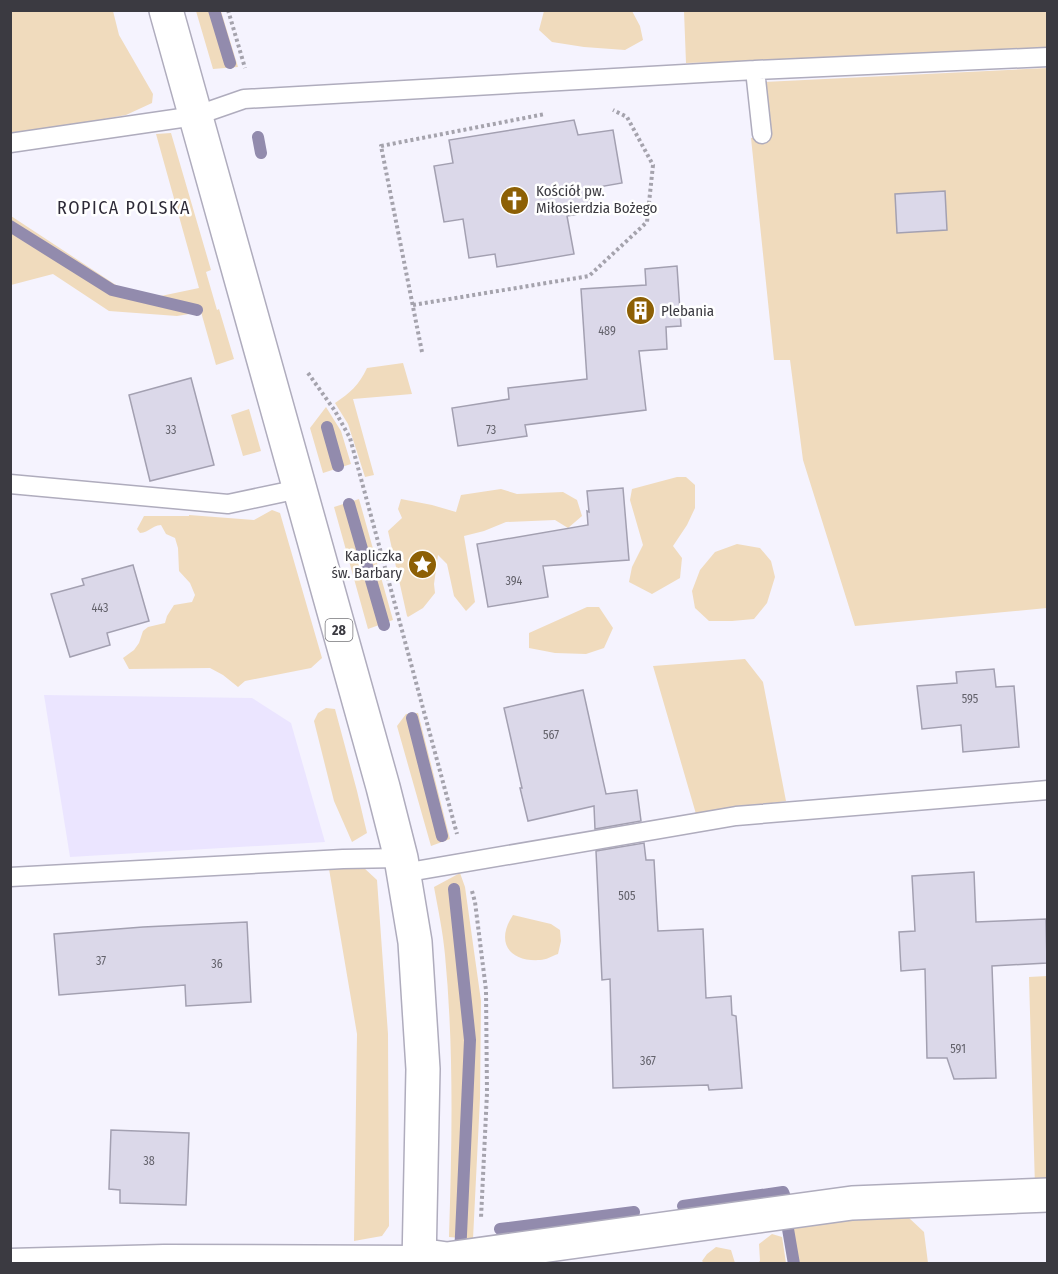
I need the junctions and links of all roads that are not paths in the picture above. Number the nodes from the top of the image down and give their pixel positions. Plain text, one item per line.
1 (166, 10) edge
2 (1047, 57) edge
3 (755, 70) junction
4 (195, 116) junction
5 (762, 134) dead end
6 (10, 143) edge
7 (10, 484) edge
8 (299, 489) junction
9 (1047, 790) edge
10 (402, 865) junction
11 (10, 877) edge
12 (1047, 1195) edge
13 (448, 1257) edge
14 (10, 1258) edge

1 - 4 main road, 28
2 - 3 lane
3 - 4 lane
3 - 5 lane
4 - 6 lane
4 - 8 main road, 28
7 - 8 lane
8 - 10 main road, 28
9 - 10 lane
10 - 11 lane
10 - 13 main road, 28
12 - 13 main road
13 - 14 lane

